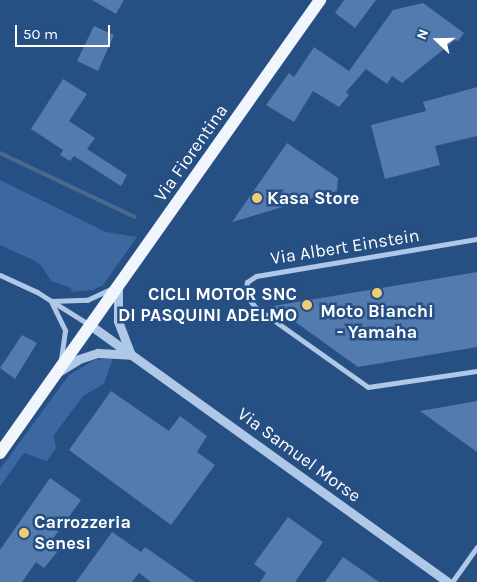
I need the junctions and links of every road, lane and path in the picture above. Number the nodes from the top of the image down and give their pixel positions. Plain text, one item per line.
1 (320, 0) edge
2 (477, 239) edge
3 (0, 275) edge
4 (118, 286) junction
5 (51, 301) junction
6 (90, 325) junction
7 (131, 355) junction
8 (477, 371) edge
9 (56, 374) junction
10 (0, 453) edge
11 (477, 547) edge
12 (447, 582) edge
13 (452, 582) edge

1 - 4 main road, Via Fiorentina
2 - 8 street, Via Albert Einstein
3 - 5 street
4 - 5 street
4 - 6 main road, Via Fiorentina
4 - 7 street
5 - 6 street
5 - 9 street
6 - 7 street, Via Samuel Morse
6 - 9 main road, Via Fiorentina
7 - 9 street
7 - 12 street, Via Samuel Morse
9 - 10 main road, Via Fiorentina
11 - 13 street

